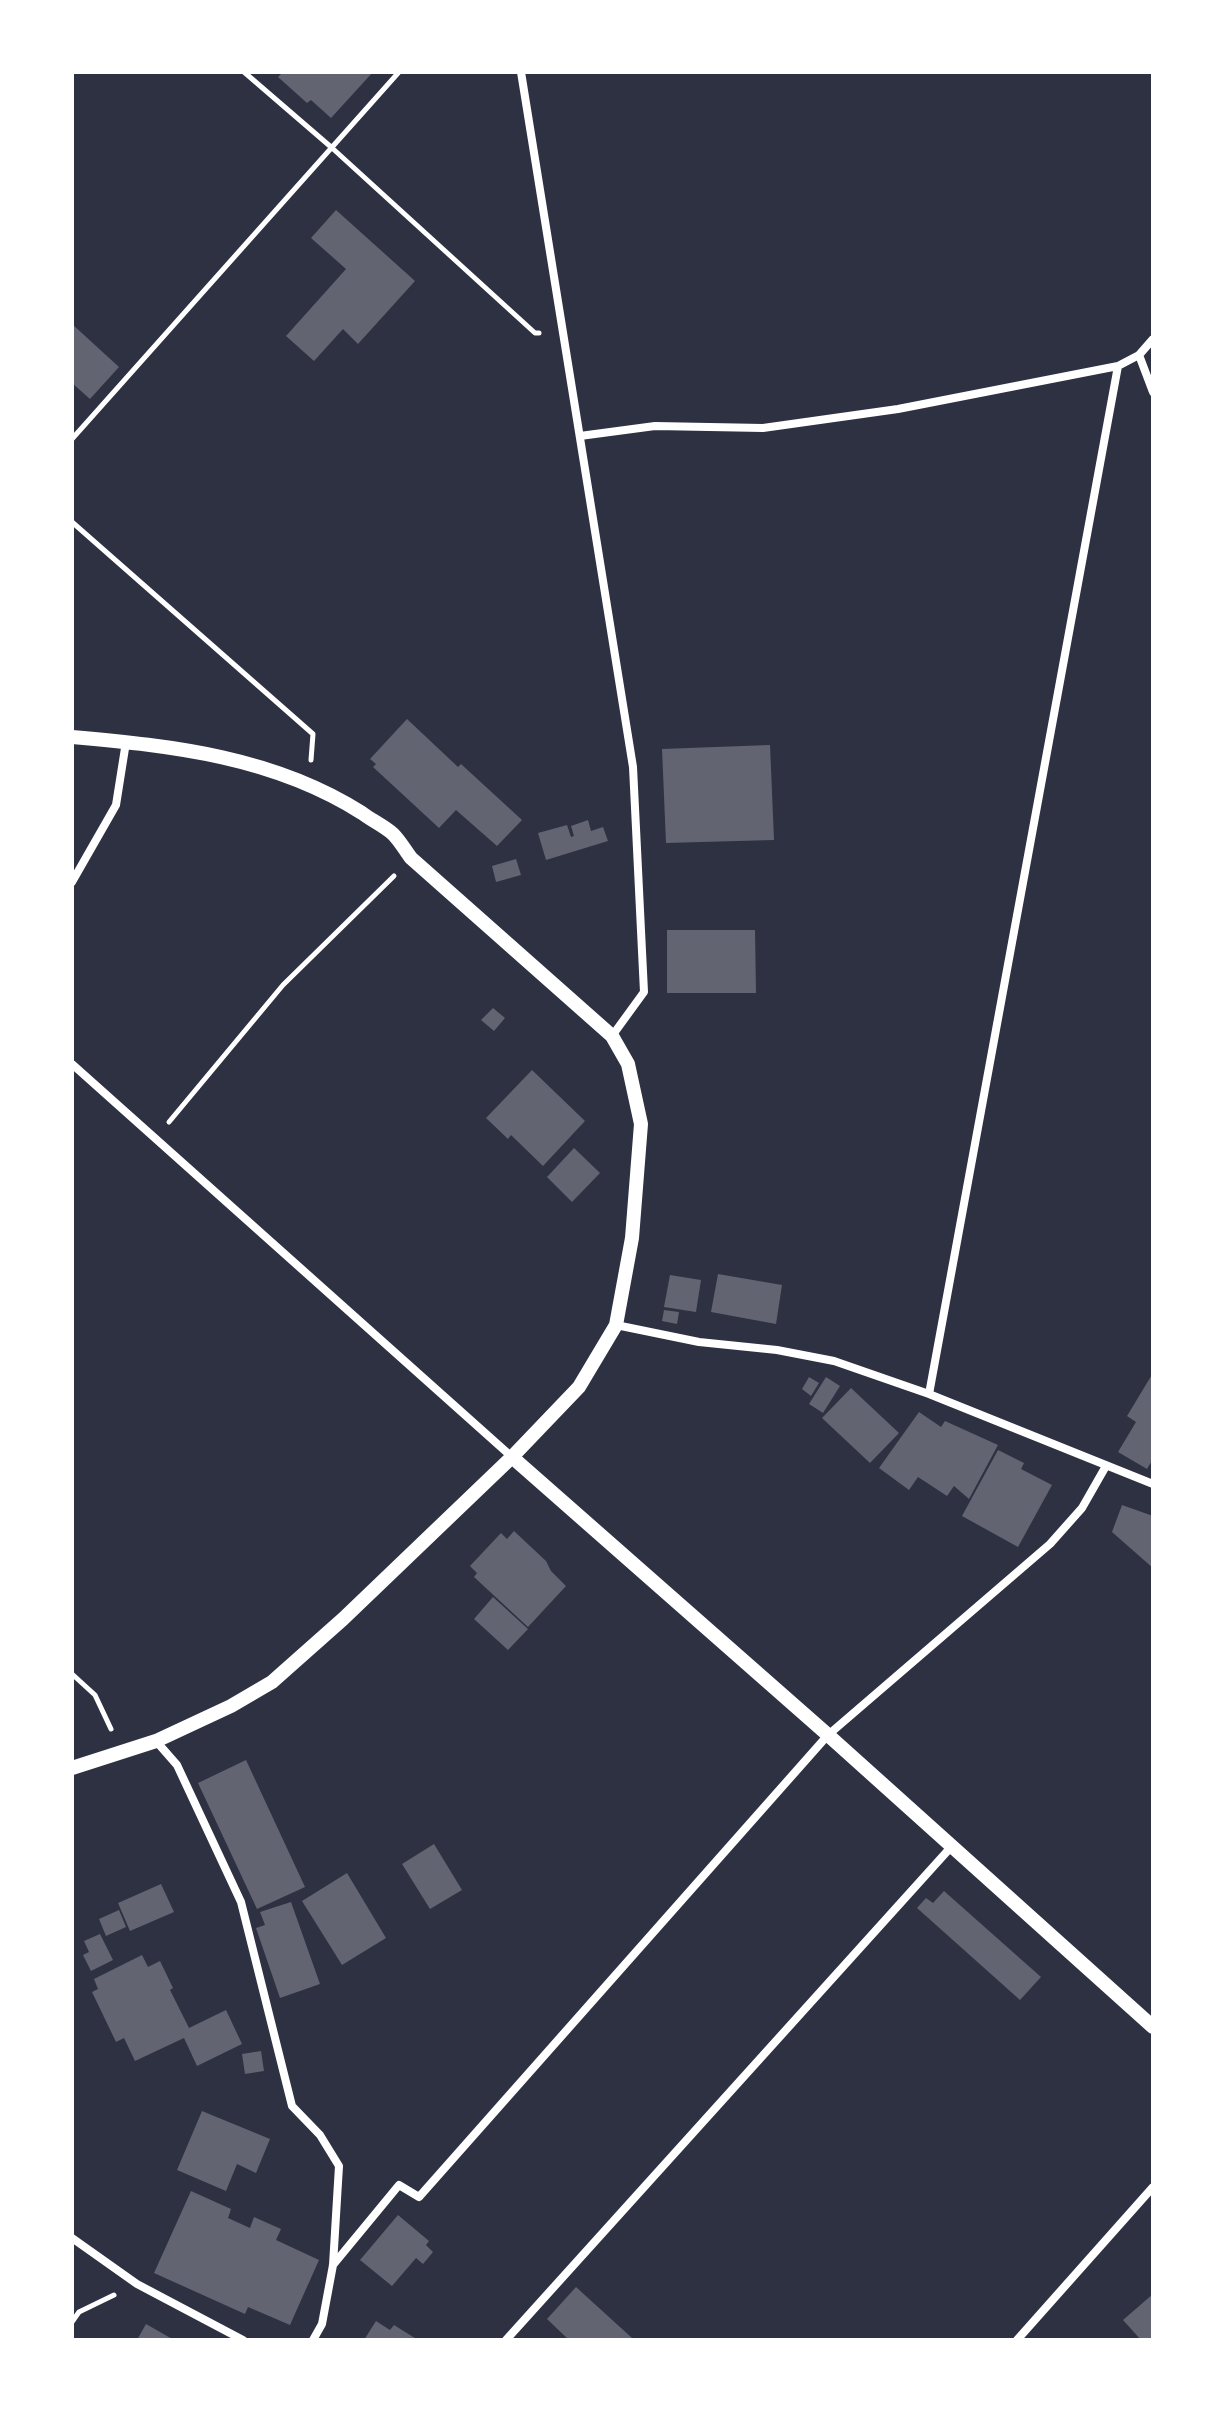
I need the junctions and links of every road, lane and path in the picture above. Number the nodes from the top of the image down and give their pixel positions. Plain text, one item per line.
1 (244, 72) edge
2 (399, 72) edge
3 (521, 72) edge
4 (331, 147) junction
5 (564, 337) junction
6 (1153, 339) edge
7 (1139, 355) junction
8 (1118, 366) junction
9 (1153, 392) edge
10 (580, 436) junction
11 (72, 439) edge
12 (72, 522) edge
13 (72, 737) edge
14 (126, 742) junction
15 (303, 781) junction
16 (411, 858) junction
17 (72, 882) edge
18 (612, 1036) junction
19 (72, 1064) edge
20 (155, 1138) junction
21 (616, 1325) junction
22 (929, 1394) junction
23 (512, 1457) junction
24 (1106, 1466) junction
25 (1153, 1484) edge
26 (72, 1674) edge
27 (828, 1735) junction
28 (156, 1741) junction
29 (121, 1752) junction
30 (72, 1768) edge
31 (952, 1846) junction
32 (1153, 2027) edge
33 (1153, 2187) edge
34 (72, 2238) edge
35 (333, 2265) junction
36 (137, 2284) junction
37 (72, 2322) edge
38 (243, 2340) edge
39 (313, 2340) edge
40 (506, 2340) edge
41 (1017, 2340) edge

1 - 4 path
2 - 4 path
3 - 5 street
4 - 5 path
4 - 11 path
5 - 10 street
6 - 7 street
7 - 8 street
7 - 9 street
8 - 10 street
8 - 22 street
10 - 18 street
12 - 15 path
13 - 14 street
14 - 15 street
14 - 17 street
15 - 16 street
16 - 18 street
16 - 20 path
18 - 21 street
19 - 20 street
20 - 23 street
21 - 22 street
21 - 23 street
22 - 24 street
23 - 27 street
23 - 28 street
24 - 25 street
24 - 27 street
26 - 29 path
27 - 31 street
27 - 35 street
28 - 29 street
28 - 35 street
29 - 30 street
31 - 32 street
31 - 40 street
33 - 41 street
34 - 36 street
35 - 39 street
36 - 37 path
36 - 38 street

